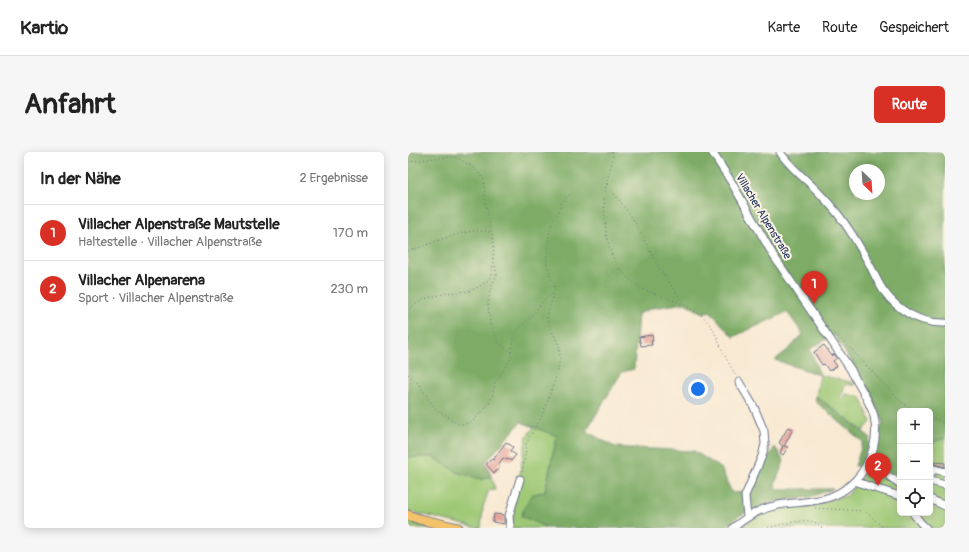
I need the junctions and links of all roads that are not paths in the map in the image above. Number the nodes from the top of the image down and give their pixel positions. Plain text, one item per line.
1 (712, 152) edge
2 (780, 152) edge
3 (945, 323) edge
4 (739, 382) road end
5 (933, 470) edge
6 (945, 472) edge
7 (890, 478) dead end
8 (520, 479) road end
9 (855, 481) junction
10 (897, 482) edge
11 (933, 482) edge
12 (945, 485) edge
13 (897, 495) edge
14 (933, 500) edge
15 (945, 506) edge
16 (408, 515) edge
17 (747, 517) junction
18 (918, 525) edge
19 (458, 528) edge
20 (510, 528) edge
21 (732, 528) edge
22 (926, 528) edge

1 - 9 street, Villacher Alpenstraße
2 - 3 street
4 - 17 street
5 - 6 street
7 - 10 street
8 - 20 street
9 - 13 street
9 - 17 street, Villacher Alpenstraße
11 - 12 street
14 - 15 street
16 - 19 main road
17 - 21 street, Villacher Alpenstraße
18 - 22 street

